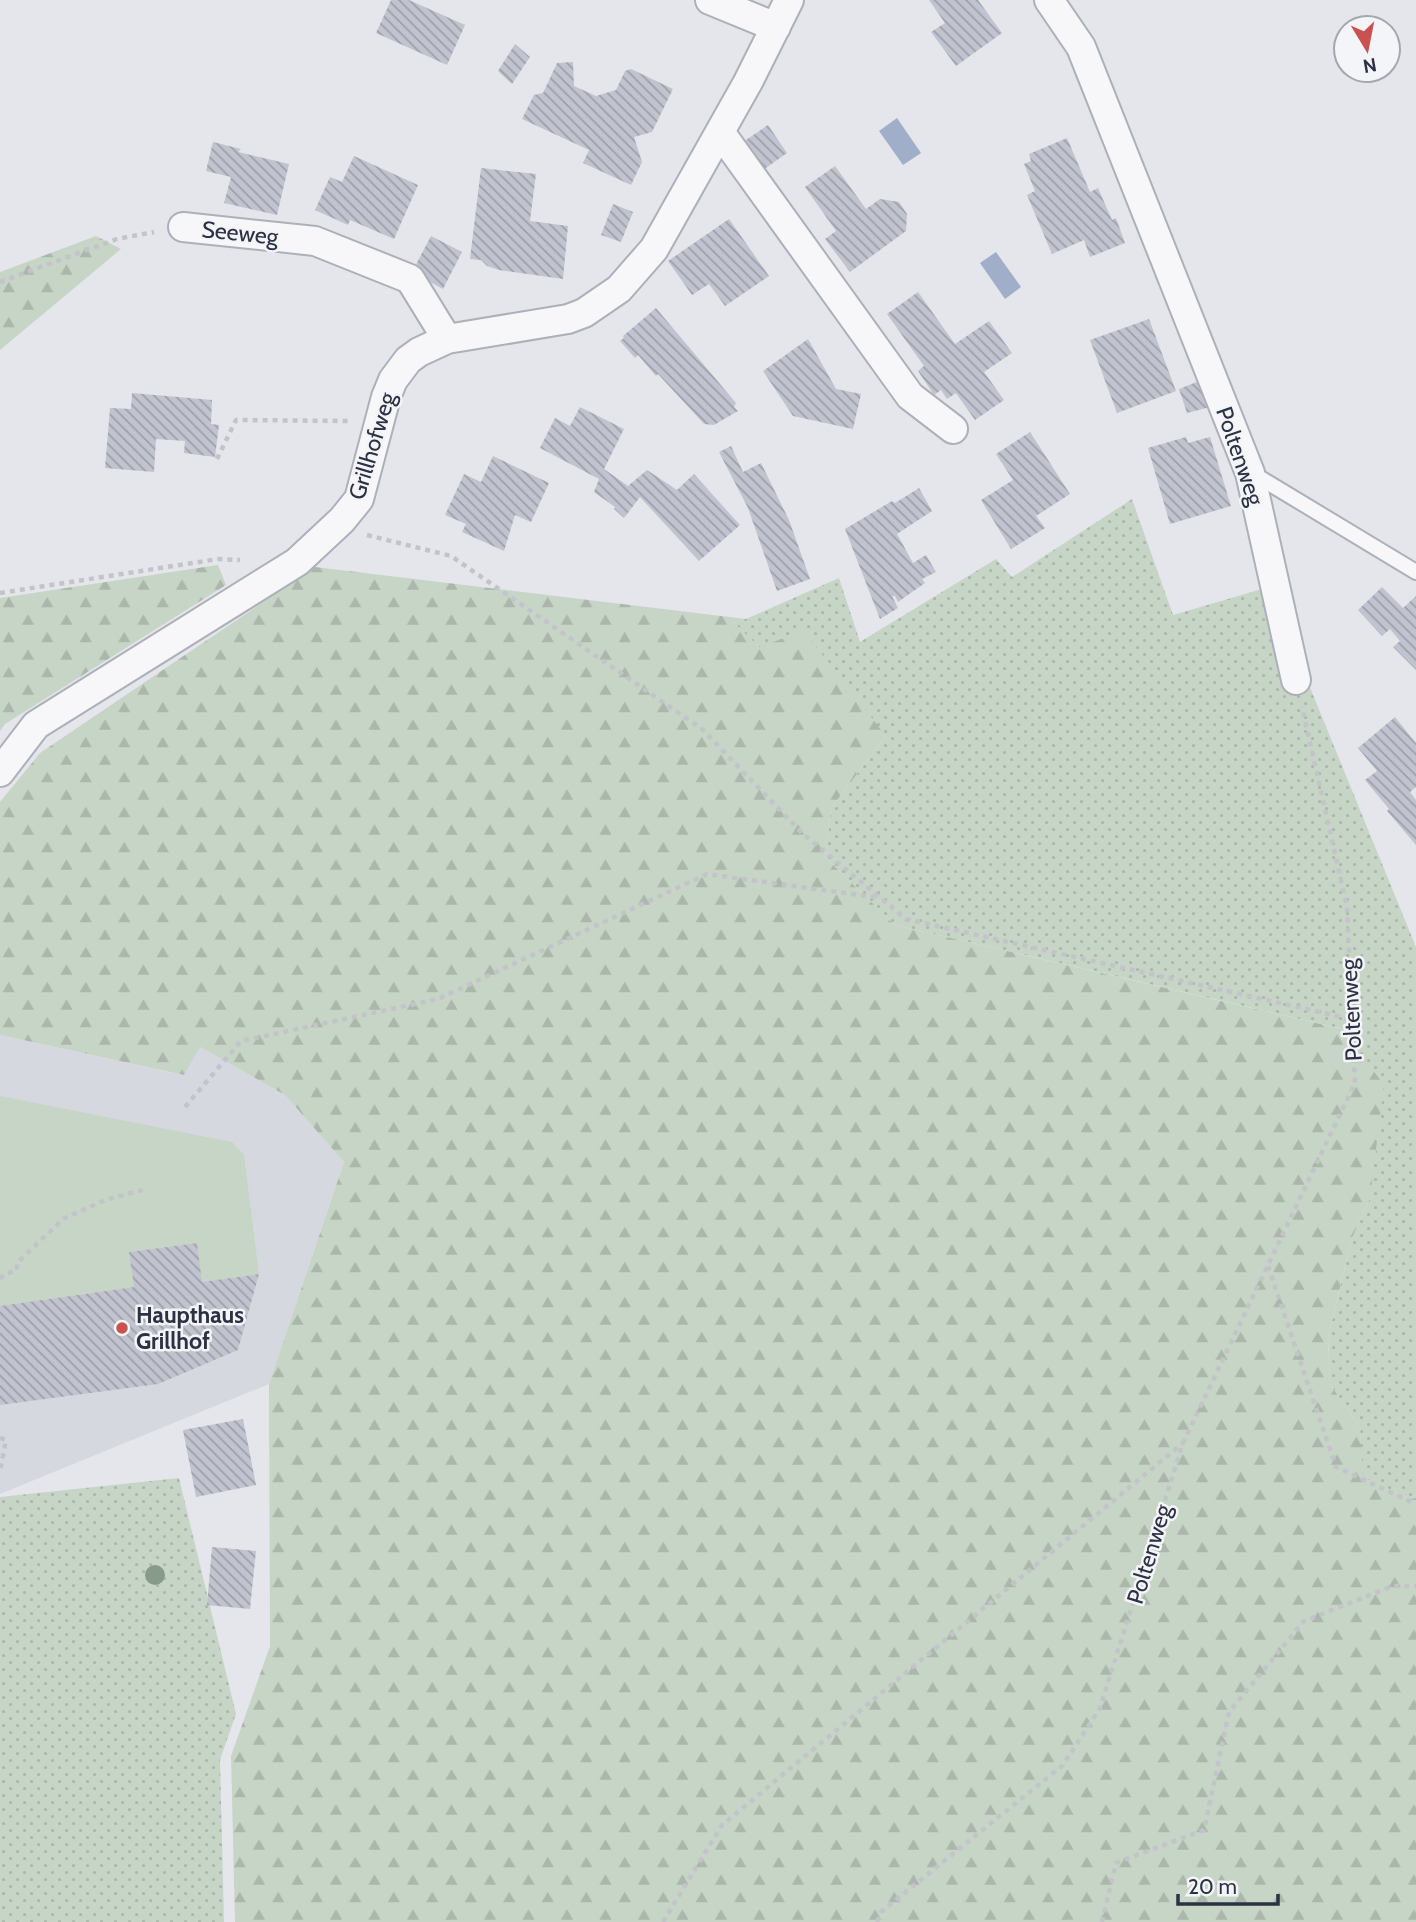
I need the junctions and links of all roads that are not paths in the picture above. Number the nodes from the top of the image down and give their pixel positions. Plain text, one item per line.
1 (710, 0) edge
2 (789, 0) edge
3 (1049, 0) edge
4 (776, 27) junction
5 (720, 131) junction
6 (183, 227) road end
7 (447, 339) junction
8 (953, 429) dead end
9 (1250, 473) junction
10 (1416, 572) edge
11 (1296, 680) road end
12 (0, 772) edge

1 - 4 street
2 - 4 street, Grillhofweg
3 - 9 street, Poltenweg
4 - 5 street, Grillhofweg
5 - 7 street, Grillhofweg
5 - 8 street
6 - 7 street, Seeweg
7 - 12 street, Grillhofweg
9 - 10 lane
9 - 11 street, Poltenweg

